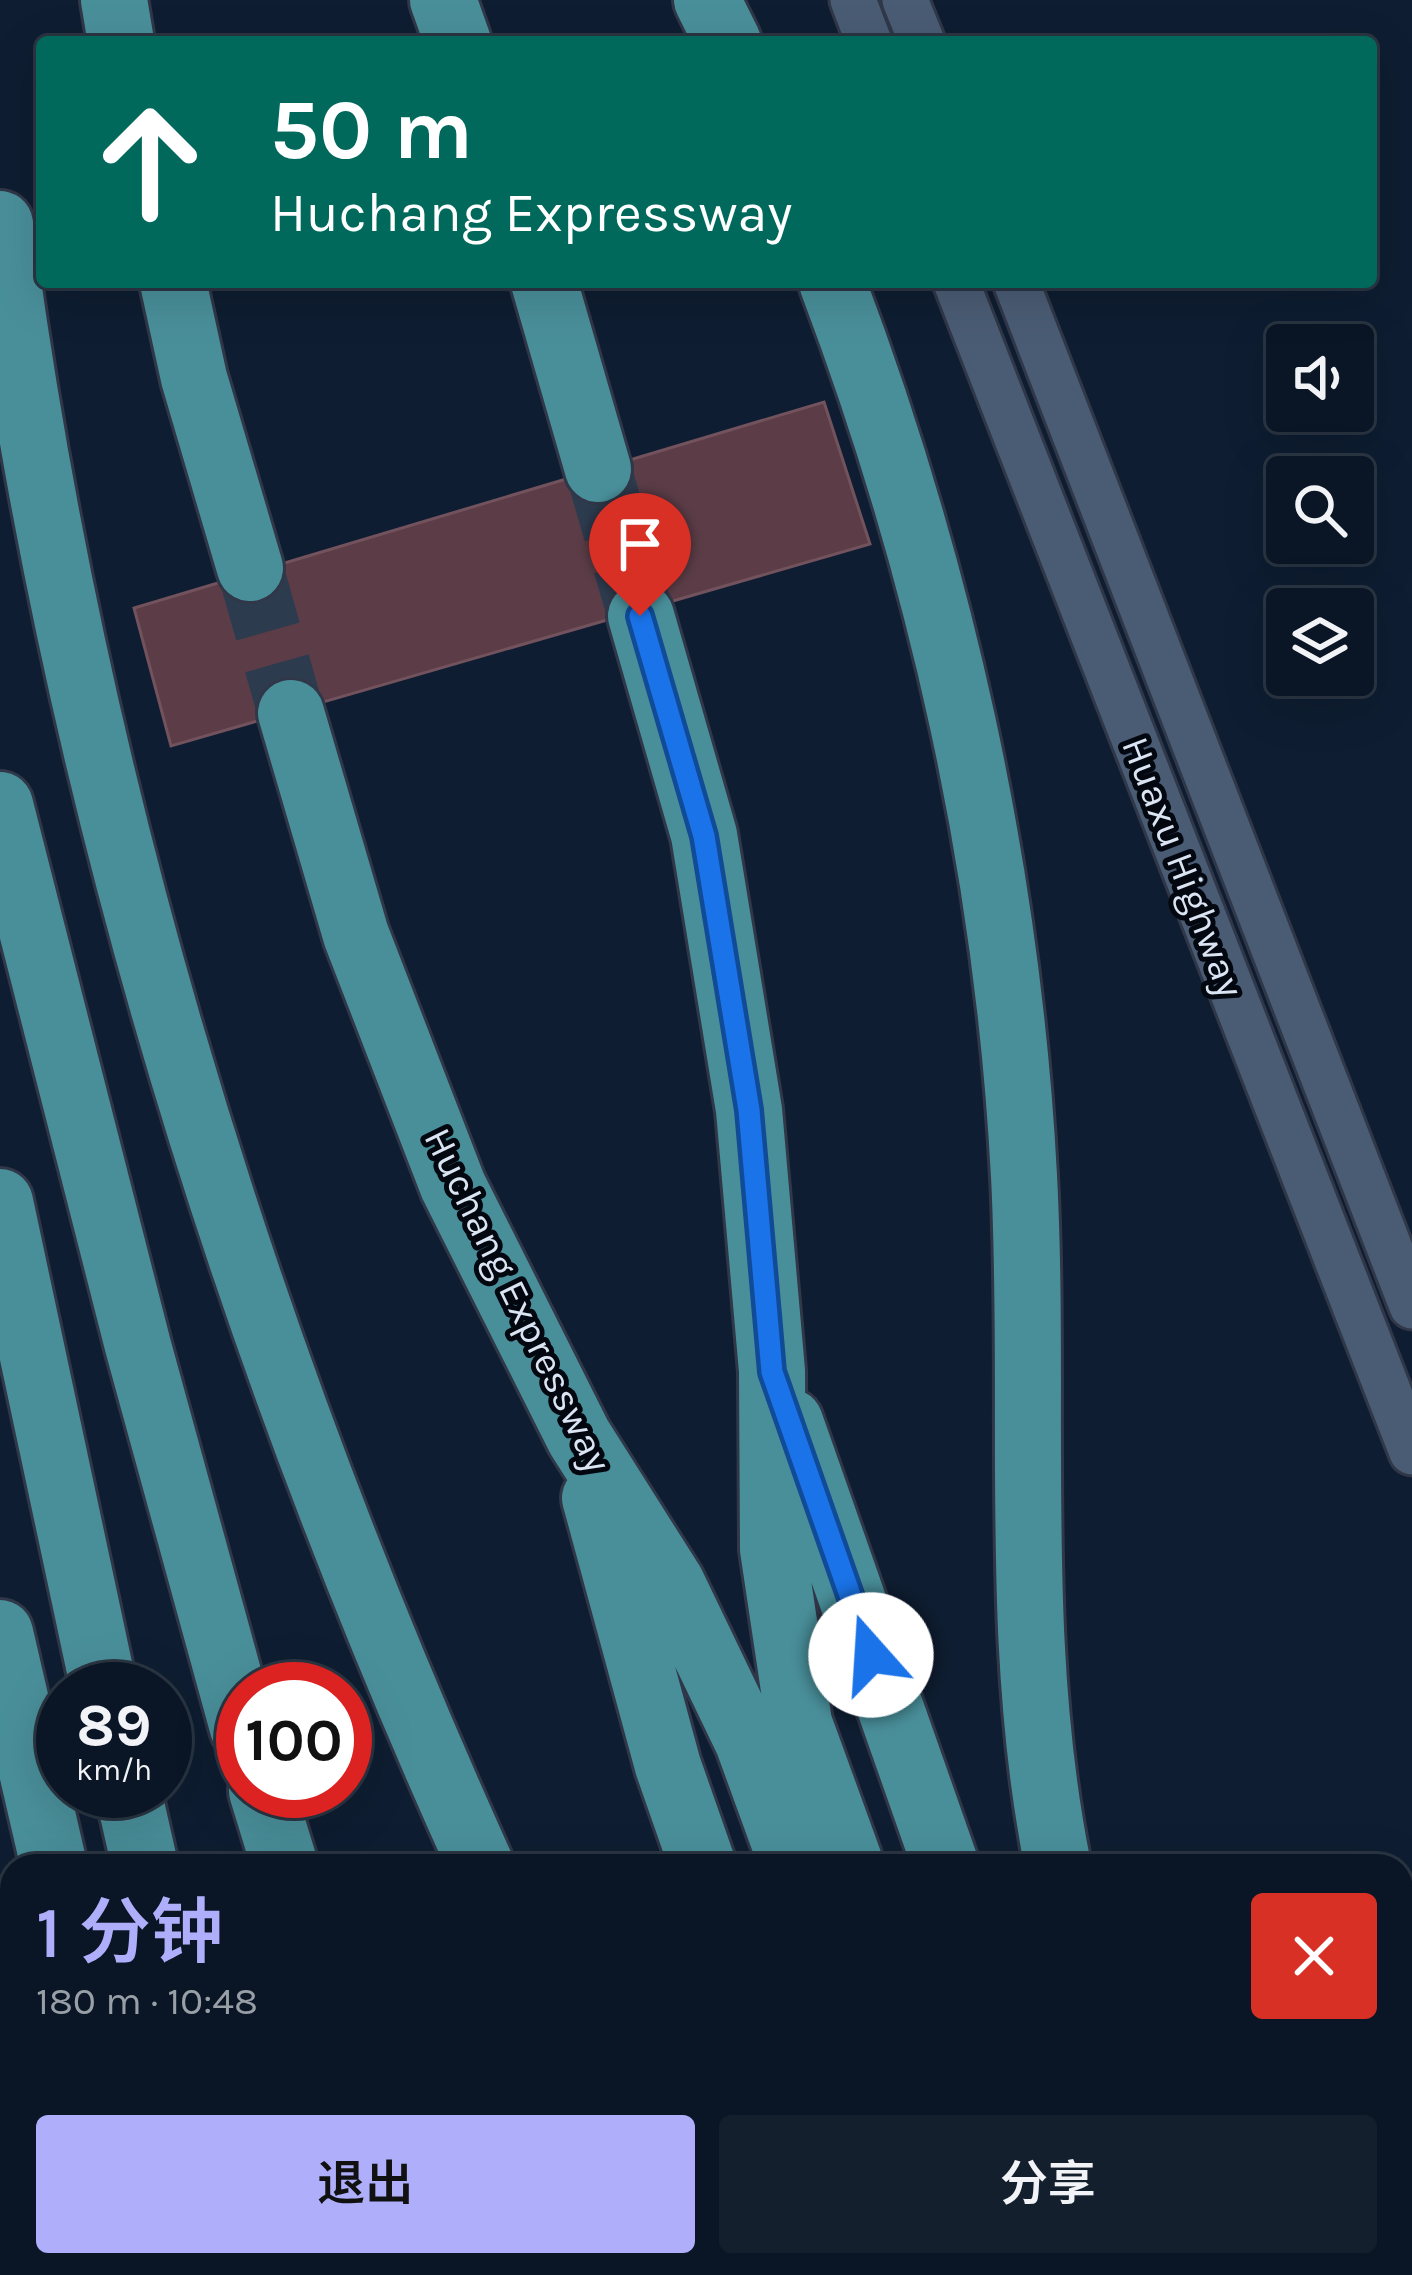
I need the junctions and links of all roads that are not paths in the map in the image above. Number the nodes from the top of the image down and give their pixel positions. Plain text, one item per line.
1 (114, 0) edge
2 (443, 0) edge
3 (707, 0) edge
4 (854, 0) edge
5 (905, 0) edge
6 (120, 36) edge
7 (456, 36) edge
8 (725, 36) edge
9 (867, 36) edge
10 (920, 36) edge
11 (0, 224) edge
12 (174, 288) edge
13 (546, 288) edge
14 (834, 288) edge
15 (958, 288) edge
16 (1018, 288) edge
17 (598, 469) tunnel mouth
18 (250, 568) tunnel mouth
19 (640, 616) tunnel mouth
20 (291, 713) tunnel mouth
21 (0, 805) edge
22 (0, 1202) edge
23 (1412, 1306) edge
24 (772, 1372) junction
25 (579, 1437) junction
26 (1412, 1452) edge
27 (0, 1633) edge
28 (98, 1662) edge
29 (225, 1662) edge
30 (0, 1700) edge
31 (134, 1818) edge
32 (270, 1818) edge
33 (46, 1854) edge
34 (47, 1854) edge
35 (142, 1854) edge
36 (281, 1854) edge
37 (476, 1854) edge
38 (699, 1854) edge
39 (789, 1854) edge
40 (847, 1854) edge
41 (942, 1854) edge
42 (1057, 1854) edge

1 - 6 highway
2 - 7 highway
3 - 8 highway
4 - 9 street
5 - 10 street
11 - 37 highway
12 - 18 highway
13 - 17 highway
14 - 42 highway
15 - 26 street, Huaxu Highway
16 - 23 street, Huaxu Highway
19 - 24 highway
20 - 25 highway, Huchang Expressway
21 - 29 highway
22 - 28 highway
24 - 40 highway
24 - 41 highway
25 - 38 highway
25 - 39 highway, Huchang Expressway
27 - 34 highway
30 - 33 highway
31 - 35 highway
32 - 36 highway

